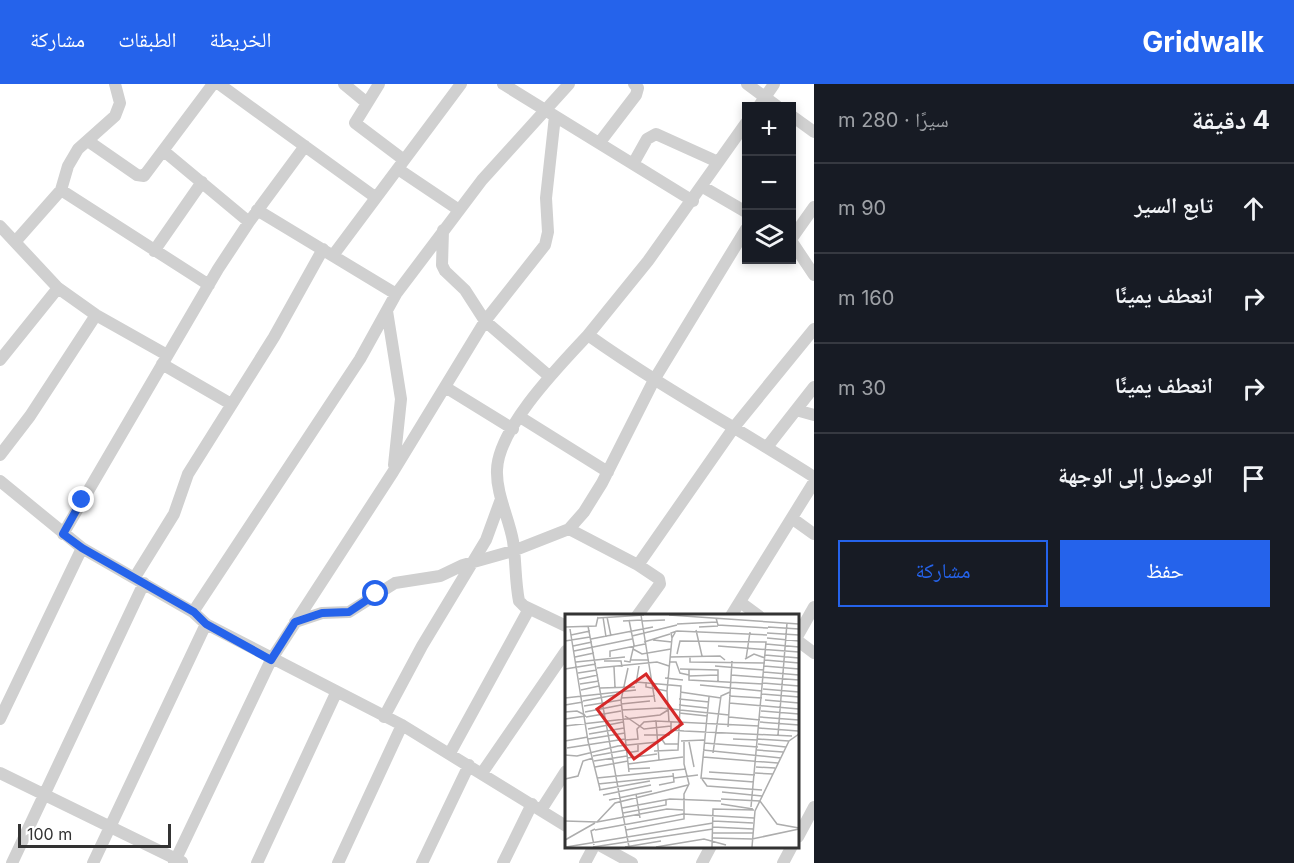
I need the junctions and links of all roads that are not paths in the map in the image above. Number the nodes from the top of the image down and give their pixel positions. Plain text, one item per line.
1 (115, 84) edge
2 (213, 84) edge
3 (219, 84) edge
4 (344, 84) edge
5 (379, 84) edge
6 (461, 84) edge
7 (503, 84) edge
8 (569, 84) edge
9 (634, 84) edge
10 (747, 84) edge
11 (774, 84) edge
12 (762, 102) edge
13 (367, 103) junction
14 (550, 113) junction
15 (796, 119) edge
16 (742, 130) edge
17 (814, 132) edge
18 (88, 141) junction
19 (600, 142) junction
20 (305, 146) junction
21 (165, 152) junction
22 (718, 162) junction
23 (401, 164) junction
24 (633, 164) junction
25 (202, 182) junction
26 (703, 187) junction
27 (61, 190) junction
28 (375, 197) junction
29 (693, 201) junction
30 (814, 207) edge
31 (257, 210) junction
32 (459, 210) junction
33 (743, 210) edge
34 (249, 222) junction
35 (0, 227) edge
36 (444, 229) junction
37 (796, 234) edge
38 (742, 237) edge
39 (15, 242) junction
40 (796, 246) edge
41 (154, 251) junction
42 (328, 252) junction
43 (814, 275) edge
44 (209, 285) junction
45 (58, 288) junction
46 (396, 294) junction
47 (387, 311) junction
48 (96, 315) junction
49 (485, 321) junction
50 (814, 329) edge
51 (588, 335) junction
52 (0, 360) edge
53 (164, 360) junction
54 (549, 376) junction
55 (654, 380) junction
56 (445, 387) junction
57 (814, 387) edge
58 (231, 404) junction
59 (796, 410) junction
60 (814, 415) edge
61 (520, 417) junction
62 (735, 426) junction
63 (513, 429) junction
64 (767, 447) junction
65 (0, 455) edge
66 (393, 472) junction
67 (608, 472) junction
68 (814, 479) edge
69 (0, 481) edge
70 (501, 498) junction
71 (793, 519) junction
72 (569, 529) junction
73 (63, 534) junction
74 (814, 534) edge
75 (82, 548) junction
76 (513, 551) junction
77 (473, 563) junction
78 (638, 565) junction
79 (140, 580) junction
80 (740, 602) junction
81 (814, 607) edge
82 (529, 609) junction
83 (194, 612) junction
84 (638, 614) edge
85 (732, 614) edge
86 (758, 614) edge
87 (295, 622) junction
88 (206, 624) junction
89 (565, 625) edge
90 (799, 632) edge
91 (799, 643) edge
92 (814, 653) edge
93 (565, 654) edge
94 (271, 660) junction
95 (336, 693) junction
96 (384, 717) junction
97 (0, 719) edge
98 (402, 725) junction
99 (450, 753) junction
100 (469, 765) junction
101 (0, 773) edge
102 (483, 773) junction
103 (565, 773) edge
104 (46, 795) junction
105 (536, 807) junction
106 (814, 807) edge
107 (565, 825) edge
108 (110, 827) junction
109 (799, 835) edge
110 (593, 848) edge
111 (605, 848) edge
112 (710, 848) edge
113 (791, 848) edge
114 (178, 862) edge
115 (12, 863) edge
116 (93, 863) edge
117 (257, 863) edge
118 (338, 863) edge
119 (422, 863) edge
120 (503, 863) edge
121 (585, 863) edge
122 (632, 863) edge
123 (702, 863) edge
124 (783, 863) edge

1 - 18 street
2 - 21 street
3 - 20 street
4 - 13 street
5 - 13 street
6 - 23 street
7 - 14 street
8 - 14 street
9 - 19 street
10 - 12 street
11 - 12 street
13 - 23 street
14 - 19 street
14 - 32 street
14 - 49 street
15 - 17 street
16 - 22 street
18 - 21 street
18 - 27 street
19 - 24 street
20 - 28 street
20 - 31 street
21 - 25 street
22 - 24 street
22 - 26 street
23 - 28 street
23 - 32 street
24 - 29 street
25 - 34 street
25 - 41 street
26 - 29 street
26 - 33 street
27 - 39 street
27 - 41 street
28 - 42 street
29 - 51 street
30 - 37 street
31 - 34 street
31 - 42 street
32 - 36 street
34 - 44 street
35 - 39 street
36 - 46 street
36 - 49 street
38 - 55 street
39 - 45 street
40 - 43 street
41 - 44 street
42 - 46 street
42 - 58 street
44 - 53 street
45 - 48 street
45 - 52 street
46 - 47 street
47 - 66 street
47 - 83 street
48 - 53 street
48 - 65 street
49 - 54 street
49 - 56 street
50 - 62 street
51 - 54 street
51 - 55 street
53 - 58 street
53 - 73 street
54 - 61 street
55 - 62 street
55 - 67 street
56 - 63 street
56 - 66 street
57 - 59 street
58 - 79 street
59 - 60 street
59 - 64 street
61 - 63 street
61 - 67 street
62 - 64 street
62 - 78 street
63 - 70 street
64 - 68 street
66 - 87 street
67 - 72 street
68 - 71 street
69 - 73 street
70 - 76 street
70 - 77 street
71 - 74 street
71 - 80 street
72 - 76 street
72 - 78 street
73 - 75 street
75 - 79 street
75 - 97 street
76 - 77 street
76 - 82 street
77 - 87 street
77 - 96 street
78 - 84 street
79 - 83 street
79 - 104 street
80 - 85 street
80 - 86 street
81 - 90 street
82 - 89 street
82 - 99 street
83 - 88 street
87 - 94 street
88 - 94 street
88 - 108 street
91 - 92 street
93 - 102 street
94 - 95 street
94 - 114 street
95 - 96 street
95 - 117 street
96 - 98 street
98 - 99 street
98 - 118 street
99 - 100 street
100 - 102 street
100 - 119 street
101 - 104 street
102 - 105 street
103 - 105 street
104 - 108 street
104 - 115 street
105 - 107 street
105 - 120 street
106 - 109 street
108 - 114 street
108 - 116 street
110 - 121 street
111 - 122 street
112 - 123 street
113 - 124 street

